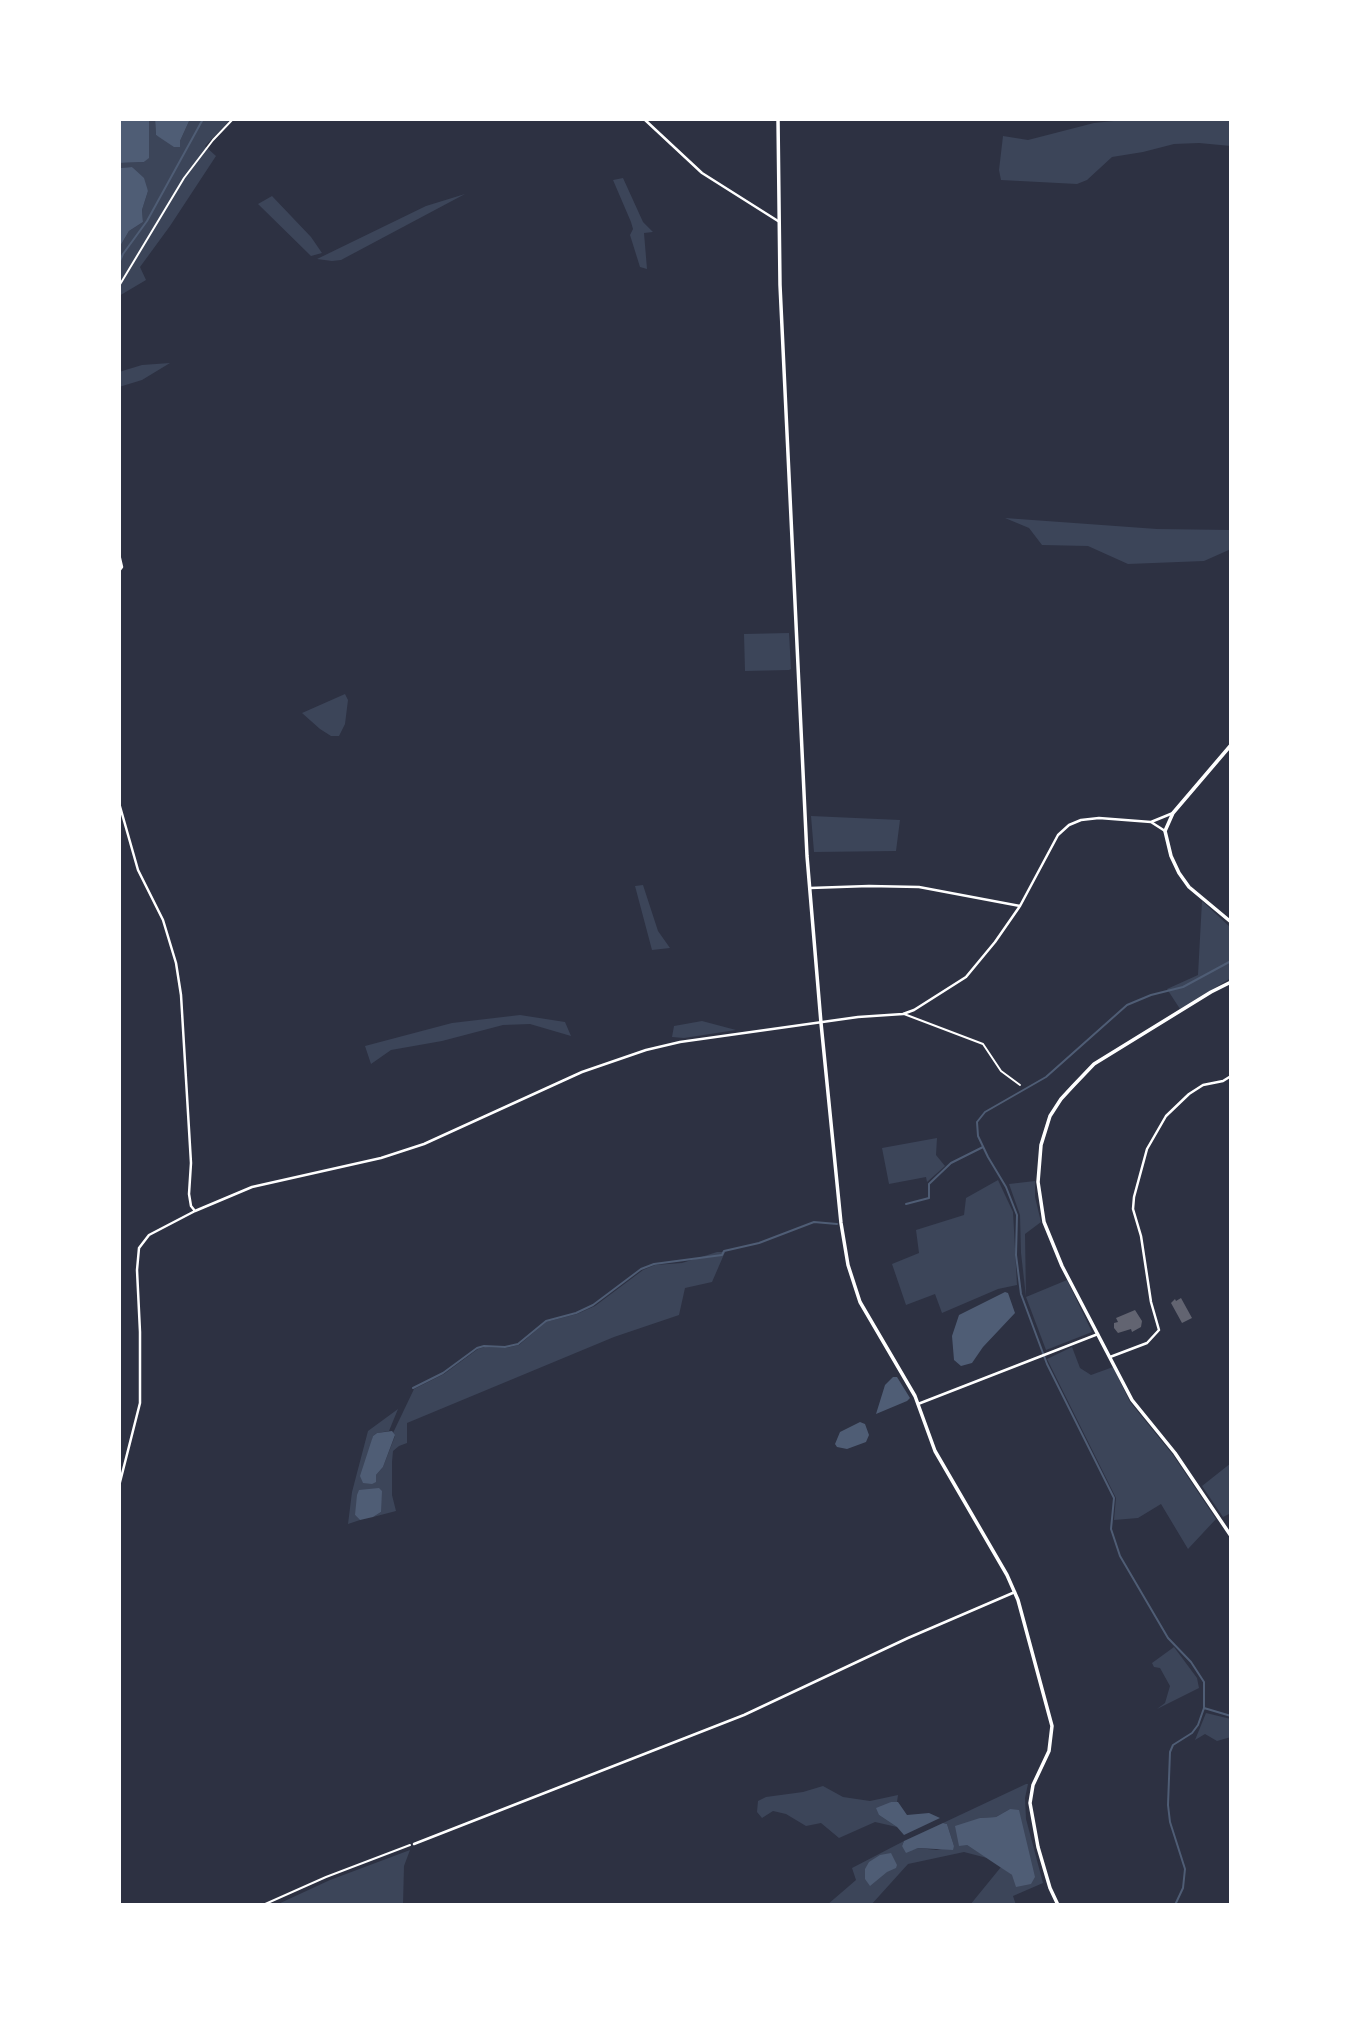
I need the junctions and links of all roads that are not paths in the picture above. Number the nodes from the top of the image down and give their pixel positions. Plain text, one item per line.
1 (644, 119) edge
2 (778, 119) edge
3 (778, 221) junction
4 (119, 554) edge
5 (119, 571) edge
6 (1231, 745) edge
7 (119, 803) edge
8 (1173, 813) junction
9 (1151, 822) junction
10 (1165, 831) junction
11 (810, 888) junction
12 (1020, 906) junction
13 (1231, 912) edge
14 (1229, 920) edge
15 (1231, 982) edge
16 (903, 1014) junction
17 (821, 1023) junction
18 (1231, 1076) edge
19 (1020, 1085) dead end
20 (195, 1211) junction
21 (1098, 1334) junction
22 (1110, 1357) junction
23 (918, 1404) junction
24 (119, 1486) edge
25 (1231, 1536) edge
26 (1016, 1592) junction
27 (414, 1844) road end
28 (1058, 1905) edge

1 - 3 street
2 - 3 street
3 - 11 street
4 - 5 street
6 - 8 street
7 - 20 street
8 - 9 street
8 - 10 street
9 - 10 street
9 - 12 street
10 - 14 street
11 - 12 street
11 - 17 street
12 - 16 street
13 - 14 street
15 - 21 street
16 - 17 street
16 - 19 lane
17 - 20 street
17 - 23 street
18 - 22 street
20 - 24 street
21 - 22 street
21 - 23 street
22 - 25 street
23 - 26 street
26 - 27 street
26 - 28 street

